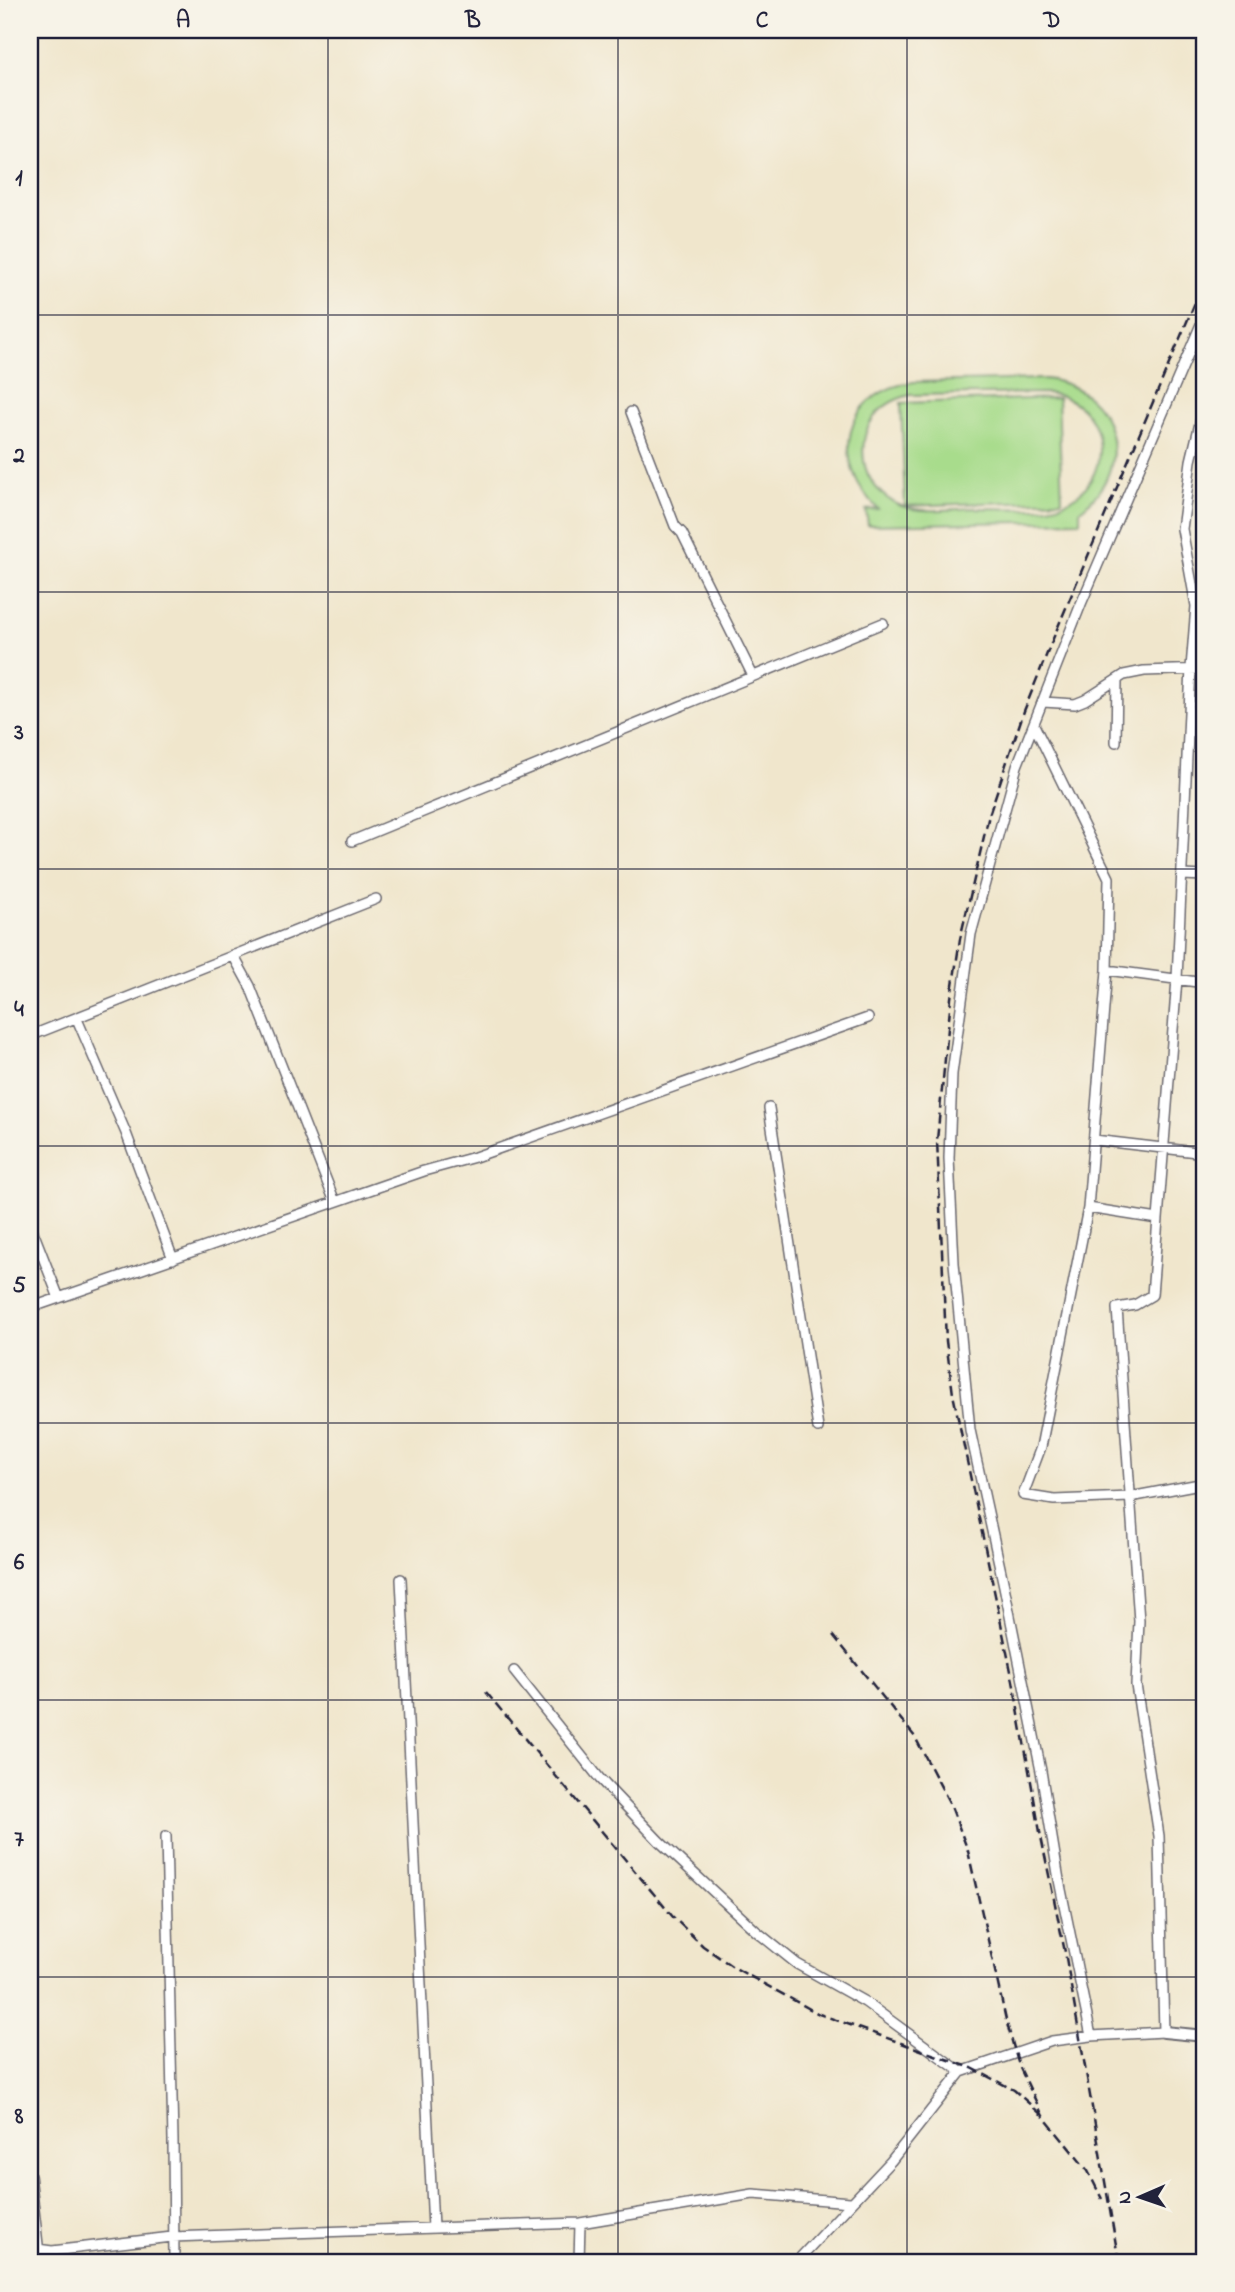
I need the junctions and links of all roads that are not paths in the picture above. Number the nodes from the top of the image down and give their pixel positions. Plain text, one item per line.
1 (1205, 314) edge
2 (631, 412) dead end
3 (1205, 416) edge
4 (883, 623) dead end
5 (1191, 668) junction
6 (1205, 669) edge
7 (753, 676) junction
8 (1117, 680) junction
9 (1043, 702) junction
10 (1034, 725) junction
11 (1116, 742) dead end
12 (352, 841) dead end
13 (1182, 875) junction
14 (1205, 876) edge
15 (376, 899) dead end
16 (233, 955) junction
17 (1107, 970) junction
18 (1177, 979) junction
19 (1205, 983) edge
20 (77, 1018) junction
21 (868, 1018) dead end
22 (30, 1036) edge
23 (769, 1108) dead end
24 (1094, 1140) junction
25 (1163, 1147) junction
26 (1205, 1153) edge
27 (335, 1202) junction
28 (1088, 1208) junction
29 (1158, 1219) junction
30 (30, 1224) edge
31 (173, 1259) junction
32 (59, 1298) junction
33 (30, 1308) edge
34 (818, 1428) dead end
35 (1205, 1483) edge
36 (1130, 1497) junction
37 (401, 1579) dead end
38 (514, 1671) dead end
39 (166, 1836) dead end
40 (1164, 2032) junction
41 (1091, 2036) junction
42 (1205, 2036) edge
43 (961, 2072) junction
44 (30, 2175) edge
45 (850, 2202) junction
46 (580, 2223) junction
47 (433, 2228) junction
48 (172, 2237) junction
49 (34, 2249) edge
50 (40, 2262) edge
51 (174, 2262) edge
52 (579, 2262) edge
53 (796, 2262) edge

1 - 9 street
2 - 7 street
3 - 5 street
4 - 7 street
5 - 6 street
5 - 8 street
5 - 13 street
7 - 12 street
8 - 9 street
8 - 11 street
9 - 10 street
10 - 17 street
10 - 41 street
13 - 14 street
13 - 18 street
15 - 16 street
16 - 20 street
16 - 27 street
17 - 18 street
17 - 24 street
18 - 19 street
18 - 25 street
20 - 22 street
20 - 31 street
21 - 27 street
23 - 34 street
24 - 25 street
24 - 28 street
25 - 26 street
25 - 29 street
27 - 31 street
28 - 29 street
28 - 36 street
29 - 36 street
30 - 32 street
31 - 32 street
32 - 33 street
35 - 36 street
36 - 40 street
37 - 47 street
38 - 43 street
39 - 48 street
40 - 41 street
40 - 42 street
41 - 43 street
43 - 45 street
44 - 49 street
45 - 46 street
45 - 53 street
46 - 47 street
46 - 52 street
47 - 48 street
48 - 49 street
48 - 51 street
49 - 50 street

